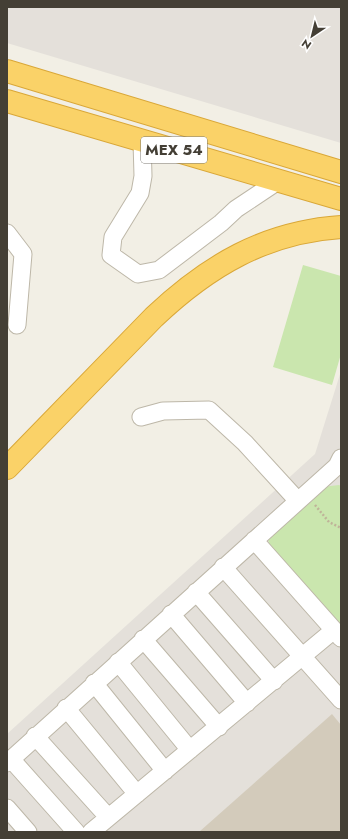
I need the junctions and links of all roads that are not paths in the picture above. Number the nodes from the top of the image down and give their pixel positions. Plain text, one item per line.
1 (7, 55) edge
2 (7, 71) edge
3 (45, 82) junction
4 (7, 101) edge
5 (142, 141) junction
6 (341, 172) edge
7 (278, 181) junction
8 (341, 199) edge
9 (341, 227) edge
10 (7, 233) edge
11 (17, 325) dead end
12 (141, 417) dead end
13 (340, 465) edge
14 (7, 468) edge
15 (302, 497) junction
16 (254, 540) junction
17 (223, 567) junction
18 (196, 592) junction
19 (171, 614) junction
20 (338, 634) edge
21 (143, 639) junction
22 (303, 657) junction
23 (118, 662) junction
24 (274, 681) junction
25 (94, 684) junction
26 (341, 700) edge
27 (247, 703) junction
28 (66, 708) junction
29 (219, 726) junction
30 (35, 736) junction
31 (190, 750) junction
32 (9, 761) edge
33 (165, 771) junction
34 (137, 794) junction
35 (7, 808) edge
36 (108, 818) junction
37 (28, 832) edge
38 (76, 832) edge
39 (91, 832) edge

1 - 3 highway
2 - 3 highway, MEX 54
3 - 6 highway, MEX 54
4 - 5 highway, MEX 54
5 - 7 highway, MEX 54
5 - 7 street
7 - 8 highway, MEX 54
9 - 14 highway
10 - 11 street
12 - 15 street
13 - 15 street
15 - 16 street
16 - 17 street
16 - 20 street
17 - 18 street
17 - 22 street
18 - 19 street
18 - 24 street
19 - 21 street
19 - 27 street
20 - 22 street
21 - 23 street
21 - 29 street
22 - 24 street
22 - 26 street
23 - 25 street
23 - 31 street
24 - 27 street
25 - 28 street
25 - 33 street
27 - 29 street
28 - 30 street
28 - 34 street
29 - 31 street
30 - 32 street
30 - 36 street
31 - 33 street
32 - 38 street
33 - 34 street
34 - 36 street
35 - 37 street
36 - 39 street

